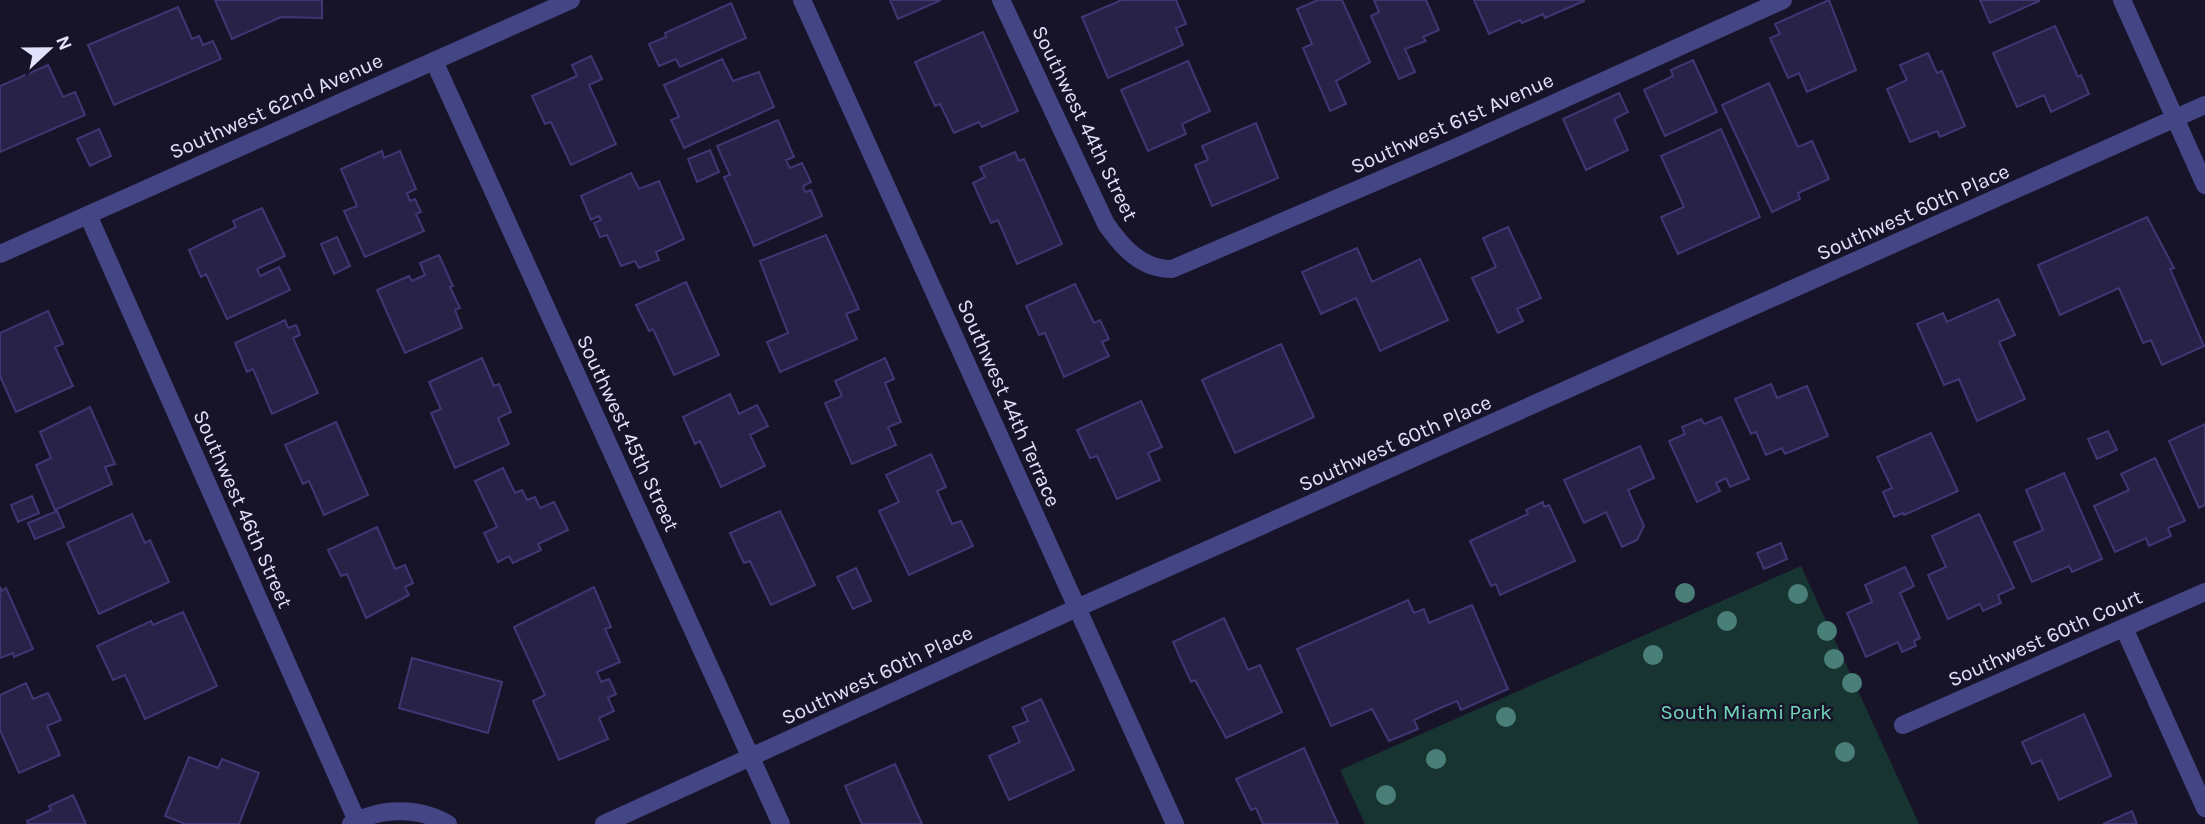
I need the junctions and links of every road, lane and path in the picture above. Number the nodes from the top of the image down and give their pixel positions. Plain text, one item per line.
1 (571, 0) edge
2 (802, 0) edge
3 (1001, 0) edge
4 (1783, 0) edge
5 (2122, 0) edge
6 (434, 61) junction
7 (2205, 105) edge
8 (2175, 119) junction
9 (2205, 185) edge
10 (88, 215) junction
11 (0, 254) edge
12 (1137, 258) joint
13 (2205, 592) edge
14 (1077, 608) junction
15 (2124, 628) junction
16 (1903, 724) dead end
17 (751, 757) junction
18 (2205, 808) edge
19 (354, 822) edge
20 (449, 824) edge
21 (604, 824) edge
22 (781, 824) edge
23 (1175, 824) edge

1 - 6 street, Southwest 62nd Avenue
2 - 14 street, Southwest 44th Terrace
3 - 12 street, Southwest 44th Street
4 - 12 street, Southwest 61st Avenue
5 - 8 street
6 - 10 street, Southwest 62nd Avenue
6 - 17 street, Southwest 45th Street
7 - 8 street, Southwest 60th Place
8 - 9 street
8 - 14 street, Southwest 60th Place
10 - 11 street, Southwest 62nd Avenue
10 - 19 street, Southwest 46th Street
13 - 15 street, Southwest 60th Court
14 - 17 street, Southwest 60th Place
14 - 23 street, Southwest 44th Terrace
15 - 16 street, Southwest 60th Court
15 - 18 street
17 - 21 street, Southwest 60th Place
17 - 22 street, Southwest 45th Street
19 - 20 street

